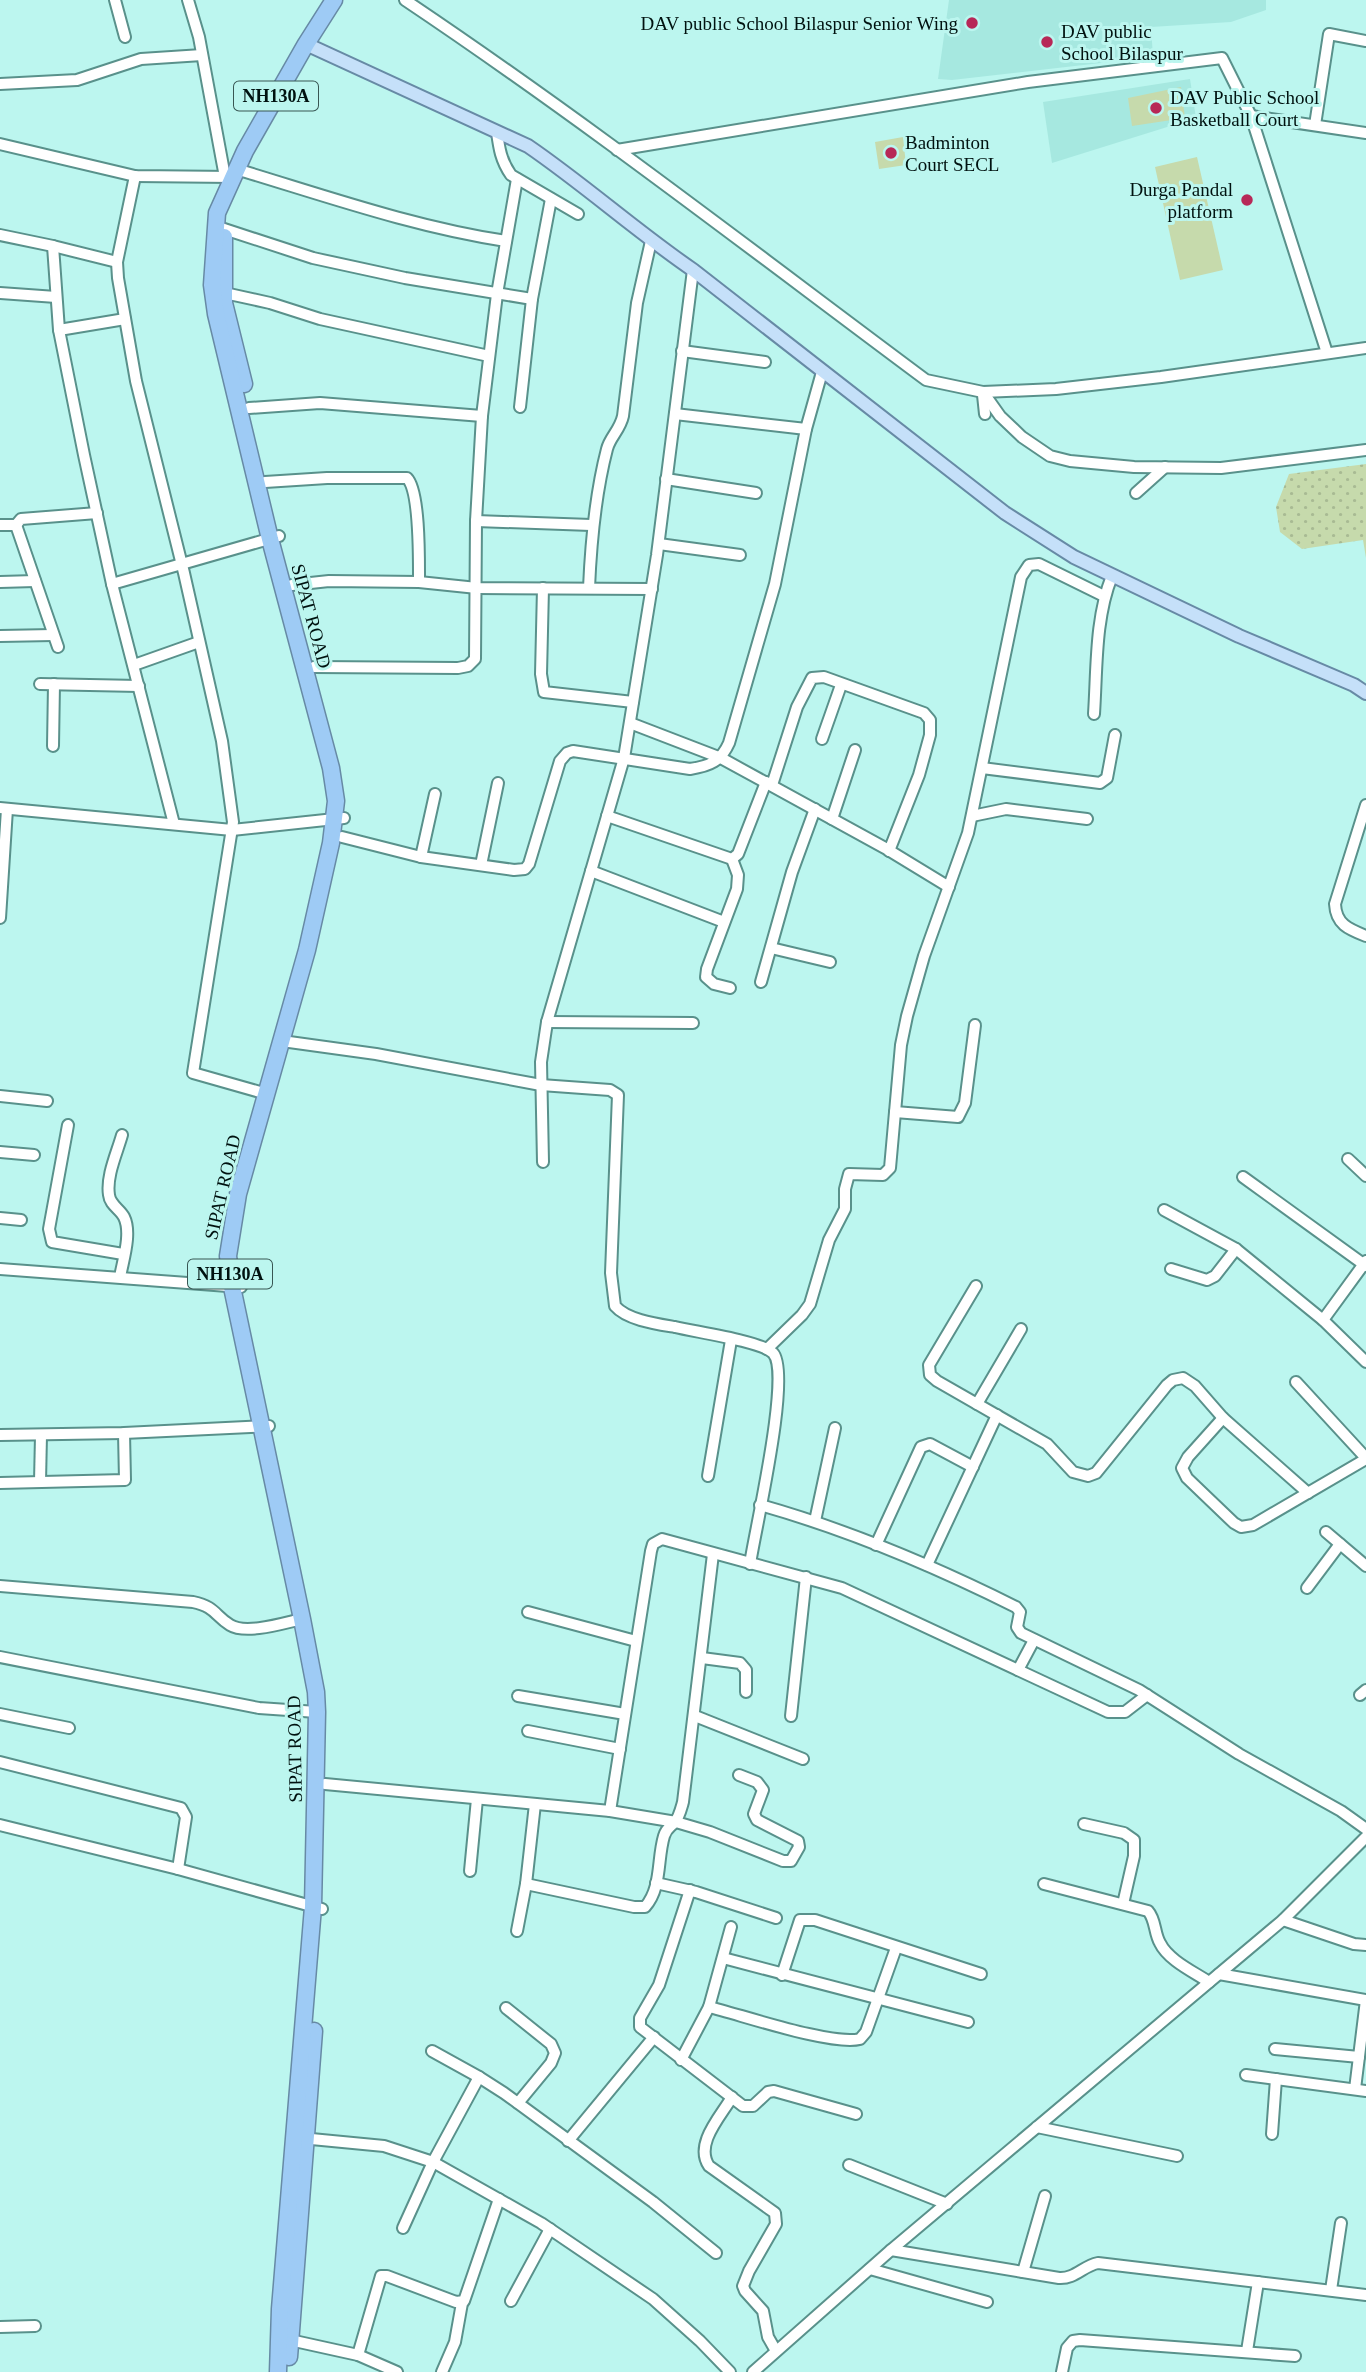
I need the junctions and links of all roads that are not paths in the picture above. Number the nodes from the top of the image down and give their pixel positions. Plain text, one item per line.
1 (115, 0) edge
2 (188, 0) edge
3 (334, 0) edge
4 (405, 0) edge
5 (125, 37) dead end
6 (1366, 41) edge
7 (306, 44) junction
8 (202, 55) junction
9 (0, 84) edge
10 (1251, 116) junction
11 (1315, 125) junction
12 (497, 132) junction
13 (1366, 133) edge
14 (0, 144) edge
15 (617, 150) junction
16 (232, 174) junction
17 (135, 176) junction
18 (517, 179) junction
19 (551, 199) junction
20 (578, 214) dead end
21 (220, 227) junction
22 (0, 235) edge
23 (506, 241) junction
24 (651, 241) junction
25 (53, 246) junction
26 (117, 262) junction
27 (692, 270) junction
28 (218, 292) junction
29 (0, 293) edge
30 (497, 294) junction
31 (56, 297) junction
32 (532, 299) junction
33 (125, 319) junction
34 (59, 330) junction
35 (1366, 348) edge
36 (682, 351) junction
37 (1327, 353) junction
38 (489, 355) junction
39 (765, 362) dead end
40 (822, 372) junction
41 (983, 392) junction
42 (520, 407) dead end
43 (249, 408) junction
44 (675, 414) junction
45 (985, 414) dead end
46 (482, 416) junction
47 (806, 429) junction
48 (1366, 450) edge
49 (1166, 467) junction
50 (666, 479) junction
51 (265, 482) junction
52 (756, 493) dead end
53 (1136, 493) dead end
54 (97, 513) junction
55 (476, 521) junction
56 (0, 525) edge
57 (16, 525) junction
58 (592, 525) junction
59 (275, 538) junction
60 (659, 544) junction
61 (740, 555) dead end
62 (182, 564) junction
63 (1112, 576) junction
64 (35, 581) junction
65 (0, 582) edge
66 (419, 582) junction
67 (112, 584) junction
68 (292, 585) junction
69 (477, 588) junction
70 (543, 588) junction
71 (589, 588) junction
72 (652, 589) junction
73 (1104, 596) junction
74 (53, 635) junction
75 (0, 636) edge
76 (200, 642) junction
77 (58, 647) dead end
78 (134, 665) junction
79 (314, 667) junction
80 (40, 684) dead end
81 (54, 684) junction
82 (841, 685) junction
83 (139, 686) junction
84 (1366, 693) edge
85 (633, 702) junction
86 (1094, 714) dead end
87 (630, 723) junction
88 (1115, 735) dead end
89 (822, 739) dead end
90 (52, 746) dead end
91 (855, 750) dead end
92 (624, 758) junction
93 (721, 758) junction
94 (982, 768) junction
95 (498, 783) dead end
96 (769, 784) junction
97 (435, 794) dead end
98 (1366, 805) edge
99 (4, 808) edge
100 (815, 809) junction
101 (607, 816) junction
102 (972, 816) junction
103 (339, 818) junction
104 (832, 819) junction
105 (1087, 819) dead end
106 (174, 824) junction
107 (232, 830) junction
108 (342, 837) junction
109 (889, 850) junction
110 (421, 857) junction
111 (732, 859) junction
112 (481, 865) junction
113 (592, 871) junction
114 (949, 887) junction
115 (0, 918) edge
116 (724, 922) junction
117 (1366, 936) edge
118 (771, 948) junction
119 (831, 962) dead end
120 (761, 982) dead end
121 (730, 988) dead end
122 (547, 1023) junction
123 (693, 1023) dead end
124 (975, 1025) dead end
125 (286, 1042) junction
126 (541, 1085) junction
127 (267, 1094) junction
128 (0, 1096) edge
129 (47, 1101) dead end
130 (895, 1112) junction
131 (68, 1125) dead end
132 (122, 1135) dead end
133 (0, 1152) edge
134 (34, 1155) dead end
135 (1348, 1159) dead end
136 (543, 1162) dead end
137 (1366, 1175) edge
138 (1243, 1177) dead end
139 (1164, 1210) dead end
140 (0, 1218) edge
141 (21, 1220) dead end
142 (1236, 1250) junction
143 (123, 1254) junction
144 (1365, 1264) edge
145 (0, 1269) edge
146 (1171, 1269) dead end
147 (120, 1277) junction
148 (976, 1286) dead end
149 (236, 1287) junction
150 (1323, 1320) junction
151 (1021, 1329) dead end
152 (731, 1339) junction
153 (767, 1349) junction
154 (1366, 1362) edge
155 (1296, 1382) dead end
156 (977, 1404) junction
157 (997, 1415) junction
158 (1223, 1418) junction
159 (265, 1426) junction
160 (835, 1428) dead end
161 (124, 1433) junction
162 (0, 1435) edge
163 (41, 1435) junction
164 (1366, 1459) edge
165 (973, 1467) junction
166 (708, 1476) dead end
167 (40, 1482) junction
168 (0, 1483) edge
169 (1308, 1493) junction
170 (760, 1505) junction
171 (815, 1521) junction
172 (1326, 1532) dead end
173 (1340, 1544) junction
174 (876, 1545) junction
175 (713, 1554) junction
176 (750, 1564) junction
177 (927, 1566) junction
178 (1366, 1566) edge
179 (806, 1577) junction
180 (0, 1586) edge
181 (1307, 1588) dead end
182 (528, 1612) dead end
183 (302, 1619) junction
184 (1034, 1640) junction
185 (636, 1641) junction
186 (0, 1657) edge
187 (702, 1658) junction
188 (1018, 1670) junction
189 (746, 1692) dead end
190 (1147, 1695) junction
191 (518, 1696) dead end
192 (317, 1712) junction
193 (0, 1714) edge
194 (625, 1714) junction
195 (695, 1716) junction
196 (791, 1716) dead end
197 (69, 1728) dead end
198 (528, 1731) dead end
199 (620, 1749) junction
200 (803, 1759) dead end
201 (0, 1762) edge
202 (739, 1775) dead end
203 (325, 1784) junction
204 (477, 1798) junction
205 (535, 1804) junction
206 (610, 1811) junction
207 (676, 1822) junction
208 (1084, 1824) dead end
209 (0, 1825) edge
210 (1366, 1829) edge
211 (1366, 1837) edge
212 (178, 1869) junction
213 (470, 1871) dead end
214 (656, 1883) junction
215 (526, 1884) junction
216 (1044, 1884) dead end
217 (690, 1890) junction
218 (1123, 1904) junction
219 (318, 1908) junction
220 (776, 1918) dead end
221 (1283, 1920) junction
222 (731, 1927) dead end
223 (517, 1931) dead end
224 (1366, 1945) edge
225 (896, 1948) junction
226 (723, 1958) junction
227 (981, 1973) dead end
228 (1219, 1974) junction
229 (782, 1975) junction
230 (1209, 1982) junction
231 (878, 1998) junction
232 (1366, 2000) edge
233 (709, 2007) junction
234 (506, 2008) dead end
235 (968, 2022) dead end
236 (654, 2038) junction
237 (1275, 2049) dead end
238 (432, 2051) dead end
239 (1359, 2057) junction
240 (681, 2060) junction
241 (1246, 2075) dead end
242 (479, 2077) junction
243 (1276, 2079) junction
244 (1361, 2090) edge
245 (732, 2096) junction
246 (518, 2104) junction
247 (856, 2114) dead end
248 (1037, 2127) junction
249 (1272, 2134) dead end
250 (300, 2138) junction
251 (568, 2141) junction
252 (1177, 2156) dead end
253 (433, 2162) junction
254 (849, 2165) dead end
255 (1045, 2196) dead end
256 (499, 2199) junction
257 (947, 2204) junction
258 (1341, 2223) dead end
259 (403, 2228) dead end
260 (550, 2229) junction
261 (891, 2250) junction
262 (716, 2253) dead end
263 (870, 2269) junction
264 (1023, 2272) junction
265 (1258, 2281) junction
266 (1331, 2290) junction
267 (1366, 2295) edge
268 (511, 2301) dead end
269 (987, 2302) dead end
270 (462, 2303) junction
271 (35, 2326) dead end
272 (0, 2327) edge
273 (290, 2340) junction
274 (776, 2351) junction
275 (1247, 2351) junction
276 (358, 2355) junction
277 (1295, 2356) dead end
278 (278, 2372) edge
279 (289, 2372) edge
280 (397, 2372) edge
281 (442, 2372) edge
282 (730, 2372) edge
283 (753, 2372) edge
284 (1062, 2372) edge

1 - 5 street
2 - 8 street
3 - 7 highway, SIPAT ROAD / NH130A
4 - 15 street
6 - 11 street
7 - 12 main road
7 - 16 highway, SIPAT ROAD / NH130A
8 - 9 street
8 - 16 street
10 - 11 street
10 - 15 street
10 - 37 street
11 - 13 street
12 - 18 street
12 - 24 main road
14 - 17 street
15 - 41 street
16 - 17 street
16 - 21 highway, SIPAT ROAD / NH130A
16 - 23 street
17 - 26 street
18 - 19 street
18 - 23 street
19 - 20 street
19 - 32 street
21 - 28 highway, SIPAT ROAD / NH130A
21 - 30 street
22 - 25 street
23 - 30 street
24 - 27 main road
24 - 58 street
25 - 26 street
25 - 31 street
26 - 33 street
27 - 36 street
27 - 40 main road
28 - 38 street
28 - 43 highway, SIPAT ROAD / NH130A
28 - 59 highway, SIPAT ROAD / NH130A
29 - 31 street
30 - 32 street
30 - 38 street
31 - 34 street
32 - 42 street
33 - 34 street
33 - 62 street
34 - 54 street
35 - 37 street
36 - 39 street
36 - 44 street
37 - 41 street
38 - 46 street
40 - 47 street
40 - 63 main road
41 - 45 street
41 - 49 street
43 - 46 street
43 - 51 highway, SIPAT ROAD / NH130A
44 - 47 street
44 - 50 street
46 - 55 street
47 - 93 street
48 - 49 street
49 - 53 street
50 - 52 street
50 - 60 street
51 - 59 highway, SIPAT ROAD / NH130A
51 - 66 street
54 - 57 street
54 - 67 street
55 - 58 street
55 - 69 street
56 - 57 street
57 - 64 street
58 - 71 street
59 - 62 street
59 - 68 highway, SIPAT ROAD / NH130A
59 - 103 highway, SIPAT ROAD / NH130A
60 - 61 street
60 - 72 street
62 - 67 street
62 - 76 street
63 - 73 street
63 - 84 main road
64 - 65 street
64 - 74 street
66 - 68 street
66 - 69 street
67 - 78 street
68 - 79 highway, SIPAT ROAD / NH130A
69 - 70 street
69 - 79 street
70 - 71 street
70 - 85 street
71 - 72 street
72 - 85 street
73 - 86 street
73 - 94 street
74 - 75 street
74 - 77 street
76 - 78 street
76 - 107 street
78 - 83 street
79 - 103 highway, SIPAT ROAD / NH130A
80 - 81 street
81 - 83 street
81 - 90 street
82 - 89 street
82 - 96 street
82 - 109 street
83 - 106 street
85 - 87 street
87 - 92 street
87 - 93 street
88 - 94 street
91 - 104 street
92 - 93 street
92 - 101 street
92 - 112 street
93 - 96 street
94 - 102 street
95 - 112 street
96 - 100 street
96 - 111 street
97 - 110 street
98 - 117 street
99 - 106 street
99 - 115 street
100 - 104 street
100 - 118 street
101 - 111 street
101 - 113 street
102 - 105 street
102 - 114 street
103 - 107 street
103 - 108 highway, SIPAT ROAD / NH130A
103 - 125 highway, SIPAT ROAD / NH130A
104 - 109 street
106 - 107 street
107 - 127 street
108 - 110 street
108 - 125 highway, SIPAT ROAD / NH130A
109 - 114 street
110 - 112 street
111 - 116 street
113 - 116 street
113 - 122 street
114 - 130 street
116 - 121 street
118 - 119 street
118 - 120 street
122 - 123 street
122 - 126 street
124 - 130 street
125 - 126 street
125 - 127 highway, SIPAT ROAD / NH130A
125 - 149 highway, SIPAT ROAD / NH130A
126 - 136 street
126 - 152 street
127 - 149 highway, SIPAT ROAD / NH130A
128 - 129 street
130 - 153 street
131 - 143 street
132 - 143 street
133 - 134 street
135 - 137 street
138 - 144 street
139 - 142 street
140 - 141 street
142 - 146 street
142 - 150 street
143 - 147 street
144 - 150 street
145 - 147 street
147 - 149 street
148 - 156 street
149 - 159 highway, SIPAT ROAD / NH130A
150 - 154 street
151 - 156 street
152 - 153 street
152 - 166 street
153 - 170 street
155 - 164 street
156 - 157 street
157 - 158 street
157 - 165 street
158 - 169 street
158 - 169 street
159 - 161 street
159 - 183 highway, SIPAT ROAD / NH130A
159 - 203 highway, SIPAT ROAD / NH130A
160 - 171 street
161 - 163 street
161 - 167 street
162 - 163 street
163 - 167 street
164 - 169 street
165 - 174 street
165 - 177 street
167 - 168 street
170 - 171 street
170 - 176 street
171 - 174 street
172 - 173 street
173 - 178 street
173 - 181 street
174 - 177 street
175 - 176 street
175 - 185 street
175 - 187 street
176 - 179 street
177 - 184 street
179 - 188 street
179 - 196 street
180 - 183 street
182 - 185 street
183 - 192 highway, SIPAT ROAD / NH130A
184 - 188 street
184 - 190 street
185 - 194 street
186 - 192 street
187 - 189 street
187 - 195 street
188 - 190 street
190 - 210 street
191 - 194 street
192 - 219 highway, SIPAT ROAD / NH130A
193 - 197 street
194 - 199 street
195 - 200 street
195 - 207 street
198 - 199 street
199 - 206 street
201 - 212 street
202 - 207 street
203 - 204 street
203 - 219 highway, SIPAT ROAD / NH130A
204 - 205 street
204 - 213 street
205 - 206 street
205 - 215 street
206 - 207 street
207 - 214 street
208 - 218 street
209 - 212 street
211 - 221 street
212 - 219 street
214 - 215 street
214 - 217 street
215 - 223 street
216 - 218 street
217 - 220 street
217 - 236 street
218 - 230 street
219 - 250 highway, SIPAT ROAD / NH130A
221 - 224 street
221 - 228 street
222 - 226 street
225 - 227 street
225 - 229 street
225 - 231 street
226 - 229 street
226 - 233 street
228 - 230 street
228 - 232 street
229 - 231 street
230 - 248 street
231 - 233 street
231 - 235 street
232 - 239 street
233 - 240 street
234 - 246 street
236 - 240 street
236 - 251 street
237 - 239 street
238 - 242 street
239 - 244 street
240 - 245 street
241 - 243 street
242 - 246 street
242 - 253 street
243 - 244 street
243 - 249 street
245 - 247 street
245 - 274 street
246 - 251 street
248 - 252 street
248 - 257 street
250 - 253 street
250 - 273 highway, SIPAT ROAD / NH130A
250 - 278 highway, SIPAT ROAD / NH130A
251 - 262 street
253 - 256 street
253 - 259 street
254 - 257 street
255 - 264 street
256 - 260 street
256 - 270 street
257 - 261 street
258 - 266 street
260 - 268 street
260 - 282 street
261 - 263 street
261 - 264 street
263 - 269 street
263 - 274 street
264 - 265 street
265 - 266 street
265 - 275 street
266 - 267 street
270 - 276 street
270 - 281 street
271 - 272 street
273 - 276 street
273 - 279 highway, SIPAT ROAD / NH130A
274 - 283 street
275 - 277 street
275 - 284 street
276 - 280 street

